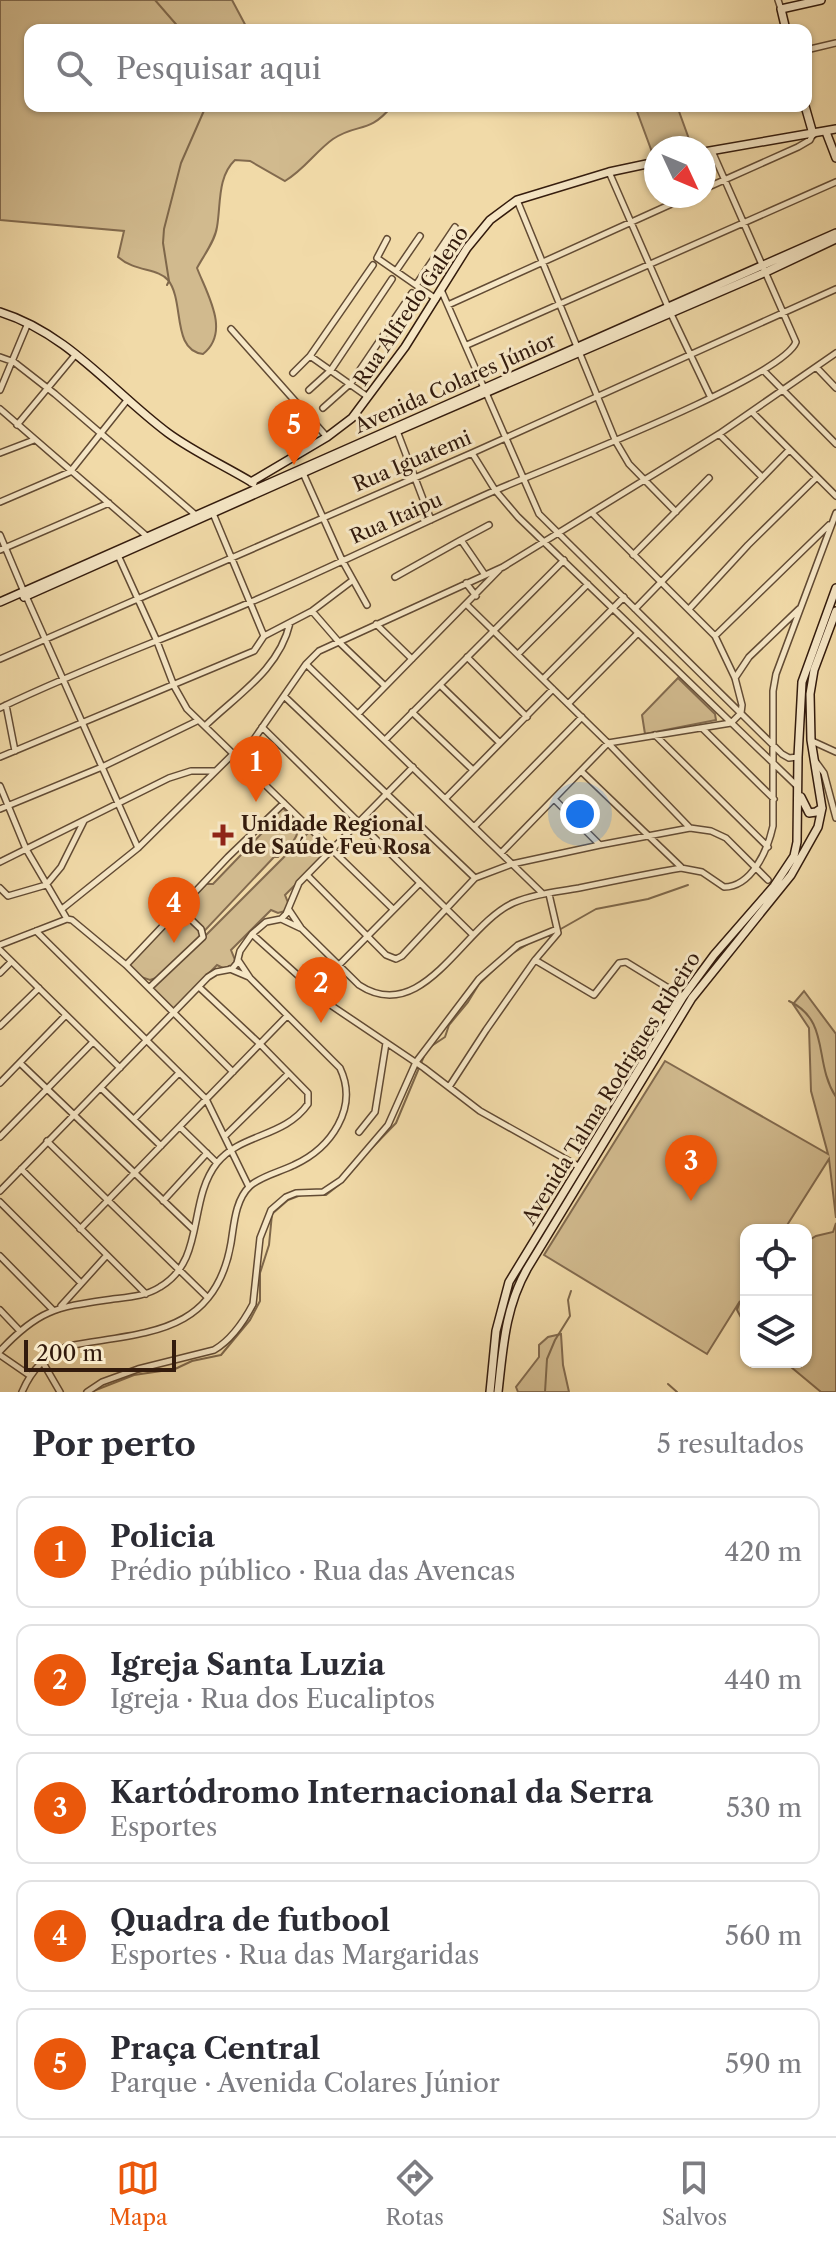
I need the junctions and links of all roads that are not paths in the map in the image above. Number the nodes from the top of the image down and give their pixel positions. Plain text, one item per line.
1 (778, 0) edge
2 (821, 0) edge
3 (781, 9) junction
4 (785, 24) edge
5 (836, 43) edge
6 (812, 49) edge
7 (807, 112) edge
8 (836, 129) edge
9 (826, 132) junction
10 (813, 134) junction
11 (716, 150) edge
12 (836, 158) edge
13 (644, 165) edge
14 (716, 165) edge
15 (609, 172) junction
16 (725, 180) junction
17 (836, 182) edge
18 (716, 184) edge
19 (517, 200) junction
20 (661, 208) edge
21 (631, 221) junction
22 (743, 224) junction
23 (455, 227) dead end
24 (836, 233) edge
25 (420, 236) dead end
26 (387, 239) dead end
27 (836, 239) edge
28 (542, 263) junction
29 (650, 263) junction
30 (373, 265) dead end
31 (764, 269) junction
32 (396, 271) junction
33 (392, 279) dead end
34 (416, 285) junction
35 (836, 289) edge
36 (412, 293) dead end
37 (439, 296) junction
38 (560, 304) junction
39 (448, 305) junction
40 (670, 310) junction
41 (0, 312) edge
42 (784, 315) junction
43 (28, 322) junction
44 (231, 329) dead end
45 (467, 345) junction
46 (579, 350) junction
47 (836, 353) edge
48 (76, 354) junction
49 (691, 354) junction
50 (310, 356) junction
51 (0, 357) edge
52 (14, 362) junction
53 (816, 367) junction
54 (331, 370) junction
55 (764, 371) junction
56 (293, 373) dead end
57 (351, 383) junction
58 (836, 388) edge
59 (47, 389) junction
60 (0, 390) edge
61 (309, 390) dead end
62 (485, 391) junction
63 (781, 392) junction
64 (599, 396) junction
65 (710, 396) junction
66 (368, 397) junction
67 (128, 399) junction
68 (323, 408) dead end
69 (0, 409) edge
70 (752, 412) junction
71 (17, 425) junction
72 (396, 429) junction
73 (101, 433) junction
74 (719, 434) junction
75 (327, 437) junction
76 (504, 437) junction
77 (34, 440) junction
78 (616, 442) junction
79 (836, 444) edge
80 (789, 450) junction
81 (0, 453) edge
82 (472, 453) junction
83 (70, 472) junction
84 (302, 472) junction
85 (762, 477) junction
86 (413, 478) junction
87 (709, 478) dead end
88 (816, 478) junction
89 (523, 479) junction
90 (644, 481) junction
91 (251, 482) junction
92 (261, 489) junction
93 (495, 490) junction
94 (836, 496) edge
95 (0, 502) edge
96 (109, 503) junction
97 (212, 511) junction
98 (676, 512) junction
99 (592, 513) junction
100 (836, 513) edge
101 (198, 517) junction
102 (323, 517) junction
103 (431, 520) junction
104 (832, 522) junction
105 (489, 525) dead end
106 (559, 533) junction
107 (0, 535) edge
108 (150, 539) junction
109 (461, 540) junction
110 (543, 542) junction
111 (3, 549) edge
112 (118, 554) junction
113 (633, 555) junction
114 (230, 558) junction
115 (342, 560) junction
116 (564, 560) junction
117 (503, 567) junction
118 (485, 575) junction
119 (395, 577) dead end
120 (353, 580) junction
121 (660, 580) junction
122 (466, 583) junction
123 (588, 584) junction
124 (836, 588) edge
125 (25, 594) junction
126 (476, 596) junction
127 (624, 597) junction
128 (137, 599) junction
129 (250, 602) junction
130 (0, 605) edge
131 (367, 605) dead end
132 (467, 605) junction
133 (613, 608) junction
134 (690, 608) junction
135 (635, 609) junction
136 (800, 609) junction
137 (312, 611) junction
138 (836, 611) edge
139 (290, 623) junction
140 (376, 624) junction
141 (493, 631) junction
142 (638, 633) junction
143 (264, 636) junction
144 (715, 636) junction
145 (156, 639) junction
146 (45, 640) junction
147 (338, 641) junction
148 (518, 654) junction
149 (467, 657) junction
150 (0, 659) edge
151 (412, 659) junction
152 (306, 664) junction
153 (735, 678) junction
154 (543, 679) junction
155 (63, 681) junction
156 (440, 685) junction
157 (174, 686) junction
158 (385, 686) junction
159 (553, 689) junction
160 (284, 696) junction
161 (568, 704) junction
162 (3, 707) edge
163 (412, 712) junction
164 (741, 713) junction
165 (358, 714) junction
166 (527, 717) junction
167 (582, 717) junction
168 (197, 721) junction
169 (731, 723) junction
170 (83, 724) junction
171 (205, 726) junction
172 (262, 727) junction
173 (701, 727) junction
174 (655, 734) junction
175 (385, 740) junction
176 (811, 740) junction
177 (500, 743) junction
178 (608, 743) junction
179 (774, 746) junction
180 (15, 751) junction
181 (836, 752) edge
182 (233, 754) junction
183 (0, 757) edge
184 (798, 757) junction
185 (816, 762) junction
186 (775, 766) junction
187 (102, 767) junction
188 (413, 767) junction
189 (250, 768) junction
190 (473, 770) junction
191 (215, 771) junction
192 (581, 771) junction
193 (0, 786) edge
194 (798, 787) junction
195 (387, 794) junction
196 (833, 795) edge
197 (445, 799) junction
198 (554, 799) junction
199 (774, 799) junction
200 (284, 803) junction
201 (118, 804) junction
202 (8, 805) junction
203 (822, 808) junction
204 (0, 809) edge
205 (836, 818) edge
206 (85, 820) junction
207 (360, 821) junction
208 (474, 827) junction
209 (690, 828) junction
210 (647, 836) junction
211 (600, 845) junction
212 (768, 847) junction
213 (138, 848) junction
214 (26, 849) junction
215 (333, 849) junction
216 (501, 853) junction
217 (0, 862) edge
218 (512, 864) junction
219 (756, 867) junction
220 (681, 868) junction
221 (307, 875) junction
222 (475, 878) junction
223 (768, 880) dead end
224 (420, 883) junction
225 (46, 885) junction
226 (0, 888) edge
227 (546, 894) junction
228 (446, 908) junction
229 (62, 909) junction
230 (180, 909) junction
231 (393, 909) junction
232 (289, 910) junction
233 (67, 919) junction
234 (281, 919) junction
235 (301, 928) junction
236 (557, 930) junction
237 (36, 931) junction
238 (252, 934) junction
239 (368, 935) junction
240 (473, 935) junction
241 (0, 947) edge
242 (238, 960) junction
243 (535, 960) junction
244 (11, 962) junction
245 (126, 965) junction
246 (339, 965) junction
247 (230, 969) junction
248 (0, 973) edge
249 (250, 978) junction
250 (199, 987) junction
251 (39, 988) junction
252 (149, 988) junction
253 (683, 997) junction
254 (174, 1013) junction
255 (66, 1015) junction
256 (287, 1016) junction
257 (0, 1026) edge
258 (93, 1042) junction
259 (146, 1042) junction
260 (386, 1043) junction
261 (261, 1045) junction
262 (20, 1063) junction
263 (419, 1065) junction
264 (120, 1068) junction
265 (233, 1072) junction
266 (179, 1073) junction
267 (288, 1074) junction
268 (0, 1083) edge
269 (449, 1087) junction
270 (48, 1088) junction
271 (101, 1088) junction
272 (206, 1099) junction
273 (74, 1114) junction
274 (134, 1119) junction
275 (180, 1127) junction
276 (359, 1132) dead end
277 (226, 1135) junction
278 (0, 1137) edge
279 (47, 1141) junction
280 (161, 1146) junction
281 (231, 1151) junction
282 (207, 1153) junction
283 (217, 1163) junction
284 (578, 1166) junction
285 (21, 1169) junction
286 (133, 1174) junction
287 (249, 1187) junction
288 (0, 1191) edge
289 (108, 1200) junction
290 (163, 1201) junction
291 (0, 1202) edge
292 (80, 1229) junction
293 (195, 1231) junction
294 (107, 1255) junction
295 (0, 1256) edge
296 (181, 1270) junction
297 (81, 1283) junction
298 (147, 1295) junction
299 (208, 1298) junction
300 (57, 1309) junction
301 (0, 1310) edge
302 (19, 1330) junction
303 (0, 1353) edge
304 (42, 1361) junction
305 (29, 1375) junction
306 (22, 1392) edge
307 (60, 1392) edge
308 (87, 1392) edge
309 (490, 1392) edge
310 (498, 1392) edge

1 - 3 street
2 - 3 street
3 - 4 street
5 - 6 street
7 - 10 street
8 - 9 street
9 - 10 street
9 - 12 street
10 - 11 street
10 - 16 street
13 - 15 street, Rua Alfredo Galeno
14 - 16 street
15 - 19 street, Rua Alfredo Galeno
15 - 21 street
16 - 18 street
16 - 22 street
17 - 22 street
19 - 28 street
19 - 37 street, Rua Alfredo Galeno
20 - 21 street
21 - 28 street
21 - 29 street
22 - 29 street
22 - 31 street
23 - 34 street
24 - 31 street, Avenida Colares Júnior
25 - 32 street
26 - 32 street
27 - 31 street, Avenida Colares Júnior
28 - 38 street
28 - 39 street
29 - 38 street
29 - 40 street
30 - 50 street
31 - 40 street, Avenida Colares Júnior
31 - 42 street
32 - 34 street
33 - 54 street
34 - 37 street
35 - 42 street, Rua Iguatemi
36 - 57 street
37 - 39 street
37 - 66 street, Rua Alfredo Galeno
38 - 45 street
38 - 46 street
39 - 45 street
40 - 46 street, Avenida Colares Júnior
40 - 49 street
41 - 43 street
42 - 49 street, Rua Iguatemi
42 - 55 street, Rua Itaipu
43 - 48 street
43 - 52 street
44 - 75 street
45 - 62 street
46 - 62 street, Avenida Colares Júnior
46 - 64 street
47 - 53 street
48 - 59 street
48 - 67 street
49 - 64 street, Rua Iguatemi
49 - 65 street
50 - 54 street
50 - 56 street
51 - 52 street
52 - 59 street
52 - 60 street
53 - 58 street
53 - 63 street
54 - 57 street
54 - 61 street
55 - 63 street
55 - 65 street, Rua Itaipu
57 - 66 street
57 - 68 street
59 - 71 street
59 - 73 street
62 - 72 street, Avenida Colares Júnior
62 - 76 street
63 - 70 street
63 - 79 street
64 - 76 street, Rua Iguatemi
64 - 78 street
65 - 78 street, Rua Itaipu
66 - 75 street, Rua Alfredo Galeno
67 - 73 street
67 - 91 street
69 - 71 street
70 - 74 street
70 - 80 street
71 - 77 street
72 - 84 street, Avenida Colares Júnior
72 - 86 street
73 - 83 street
73 - 101 street
74 - 85 street
74 - 90 street
75 - 91 street, Rua Alfredo Galeno
76 - 82 street, Rua Iguatemi
76 - 89 street
77 - 81 street
77 - 83 street
78 - 89 street, Rua Itaipu
78 - 90 street
80 - 85 street
80 - 88 street
82 - 86 street, Rua Iguatemi
82 - 93 street
83 - 95 street
83 - 96 street
84 - 92 street, Avenida Colares Júnior
84 - 102 street
85 - 121 street
86 - 102 street, Rua Iguatemi
86 - 103 street
87 - 98 street
88 - 94 street
88 - 134 street
89 - 93 street, Rua Itaipu
89 - 106 street
90 - 98 street
90 - 99 street
91 - 92 street
92 - 97 street, Avenida Colares Júnior
93 - 103 street, Rua Itaipu
93 - 110 street
96 - 108 street
96 - 111 street
97 - 101 street, Avenida Colares Júnior
97 - 114 street
98 - 113 street
99 - 106 street
99 - 113 street
100 - 104 street
101 - 108 street, Avenida Colares Júnior
102 - 114 street, Rua Iguatemi
102 - 115 street
103 - 115 street, Rua Itaipu
104 - 136 street
104 - 144 street
105 - 109 street
106 - 110 street
106 - 127 street
107 - 111 street
108 - 112 street, Avenida Colares Júnior
109 - 118 street
109 - 119 street
110 - 116 street
110 - 117 street
111 - 125 street
112 - 125 street, Avenida Colares Júnior
112 - 128 street
113 - 121 street
114 - 128 street, Rua Iguatemi
114 - 129 street
115 - 120 street
115 - 129 street, Rua Itaipu
116 - 123 street
116 - 141 street
117 - 118 street
117 - 126 street
118 - 122 street
120 - 131 street
120 - 137 street
121 - 134 street
121 - 135 street
122 - 126 street
122 - 140 street
123 - 133 street
123 - 148 street
124 - 184 street, Avenida Talma Rodrigues Ribeiro
125 - 130 street, Avenida Colares Júnior
125 - 146 street
126 - 132 street
127 - 133 street
127 - 135 street
128 - 145 street
128 - 146 street, Rua Iguatemi
129 - 143 street
129 - 145 street, Rua Itaipu
132 - 141 street
132 - 151 street
133 - 142 street
133 - 154 street
134 - 144 street
135 - 164 street
136 - 153 street
136 - 179 street
137 - 139 street
137 - 147 street
138 - 176 street, Avenida Talma Rodrigues Ribeiro
139 - 143 street
139 - 171 street
140 - 147 street
140 - 151 street
141 - 148 street
141 - 149 street
142 - 161 street
142 - 169 street
143 - 157 street
144 - 153 street
145 - 155 street, Rua Itaipu
145 - 157 street
146 - 150 street, Rua Iguatemi
146 - 155 street
147 - 152 street
147 - 158 street
148 - 154 street
149 - 156 street
149 - 166 street
151 - 158 street
152 - 160 street
152 - 165 street
153 - 164 street
154 - 159 street
155 - 162 street, Rua Itaipu
155 - 170 street
156 - 163 street
156 - 177 street
157 - 168 street
157 - 170 street
158 - 165 street
159 - 161 street
159 - 166 street
160 - 172 street
160 - 195 street
161 - 167 street
162 - 180 street
163 - 175 street
163 - 190 street
164 - 169 street
164 - 179 street
165 - 175 street
166 - 177 street
167 - 178 street
167 - 208 street
168 - 171 street
168 - 187 street
169 - 173 street
169 - 186 street
170 - 180 street
170 - 187 street
171 - 182 street
172 - 189 street
172 - 207 street
173 - 174 street
173 - 199 street
174 - 178 street
174 - 212 street
175 - 188 street
176 - 181 street
176 - 185 street, Avenida Talma Rodrigues Ribeiro
177 - 190 street
178 - 192 street
178 - 209 street
179 - 184 street
179 - 186 street
180 - 183 street
182 - 189 street
182 - 191 street
184 - 185 street
184 - 194 street, Avenida Talma Rodrigues Ribeiro
185 - 196 street
185 - 203 street, Avenida Talma Rodrigues Ribeiro
186 - 194 street
186 - 199 street
187 - 201 street
187 - 202 street
188 - 195 street
188 - 197 street
189 - 200 street
190 - 197 street
191 - 201 street
191 - 213 street
192 - 198 street
192 - 210 street
193 - 202 street
194 - 203 street
194 - 253 street, Avenida Talma Rodrigues Ribeiro
195 - 207 street
195 - 222 street
196 - 203 street
196 - 205 street
197 - 208 street
198 - 211 street
198 - 216 street
199 - 212 street
200 - 215 street
200 - 230 street
201 - 206 street
201 - 213 street
202 - 204 street
202 - 214 street
203 - 310 street, Avenida Talma Rodrigues Ribeiro
206 - 214 street
206 - 225 street
207 - 215 street
207 - 224 street
208 - 216 street
209 - 210 street
209 - 219 street
210 - 211 street
210 - 220 street
211 - 218 street
212 - 219 street
213 - 229 street
214 - 217 street
214 - 225 street
215 - 221 street
215 - 231 street
216 - 218 street
218 - 222 street
218 - 227 street
219 - 220 street
219 - 223 street
220 - 227 street
221 - 232 street
221 - 239 street
222 - 228 street
224 - 228 street
224 - 231 street
225 - 226 street
225 - 229 street
227 - 236 street
227 - 240 street
228 - 239 street
228 - 240 street
229 - 233 street
230 - 245 street
230 - 252 street
231 - 239 street
232 - 234 street
232 - 235 street
233 - 237 street
233 - 245 street
234 - 235 street
234 - 238 street
235 - 246 street
236 - 243 street
236 - 263 street
237 - 241 street
237 - 259 street
238 - 242 street
238 - 260 street
239 - 246 street
240 - 246 street
241 - 244 street
242 - 247 street
242 - 249 street
243 - 253 street
243 - 269 street
244 - 248 street
244 - 251 street
245 - 252 street
247 - 249 street
247 - 250 street
249 - 256 street
250 - 254 street
250 - 261 street
251 - 255 street
251 - 257 street
252 - 254 street
253 - 284 street, Avenida Talma Rodrigues Ribeiro
254 - 259 street
254 - 265 street
255 - 258 street
255 - 262 street
256 - 261 street
256 - 287 street
258 - 264 street
258 - 270 street
259 - 264 street
259 - 266 street
260 - 263 street
260 - 276 street
261 - 265 street
261 - 267 street
262 - 268 street
262 - 270 street
263 - 269 street
263 - 308 street
264 - 271 street
265 - 272 street
266 - 272 street
266 - 274 street
267 - 277 street
267 - 281 street
269 - 284 street
270 - 273 street
270 - 278 street
271 - 273 street
271 - 274 street
272 - 275 street
272 - 277 street
273 - 279 street
273 - 286 street
274 - 280 street
275 - 280 street
275 - 282 street
277 - 281 street
279 - 285 street
279 - 289 street
280 - 286 street
281 - 283 street
281 - 287 street
282 - 283 street
282 - 290 street
283 - 293 street
284 - 309 street, Avenida Talma Rodrigues Ribeiro
285 - 288 street
285 - 292 street
286 - 289 street
286 - 290 street
287 - 299 street
289 - 292 street
289 - 296 street
290 - 293 street
291 - 297 street
292 - 294 street
293 - 296 street
294 - 297 street
294 - 298 street
295 - 300 street
296 - 298 street
296 - 299 street
297 - 300 street
298 - 300 street
299 - 304 street
300 - 302 street
301 - 302 street
302 - 303 street
303 - 305 street
304 - 305 street
304 - 307 street
305 - 306 street

